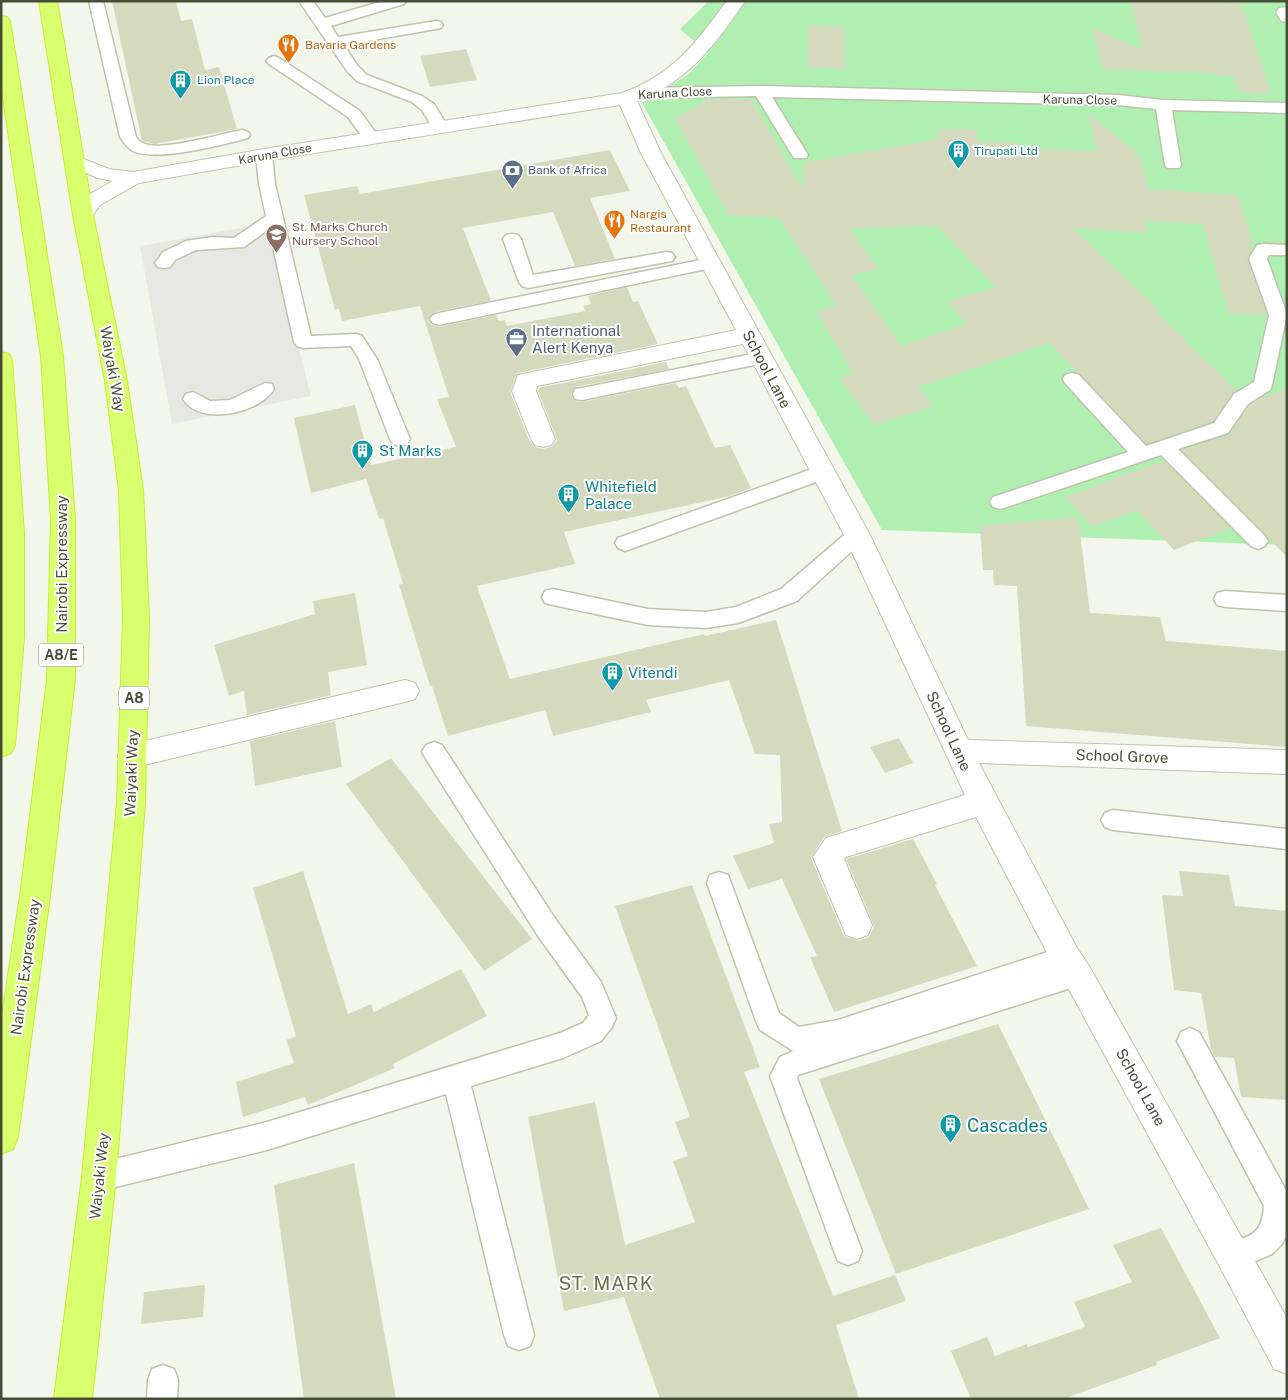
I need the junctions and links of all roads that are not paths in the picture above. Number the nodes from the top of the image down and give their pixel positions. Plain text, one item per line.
1 (48, 1) edge
2 (96, 1) edge
3 (306, 1) edge
4 (399, 1) edge
5 (736, 1) edge
6 (1, 21) edge
7 (322, 24) junction
8 (436, 25) dead end
9 (334, 42) junction
10 (274, 61) dead end
11 (761, 91) junction
12 (634, 95) junction
13 (1163, 105) junction
14 (1287, 108) edge
15 (440, 127) junction
16 (242, 135) dead end
17 (372, 139) junction
18 (202, 142) junction
19 (264, 155) junction
20 (800, 155) dead end
21 (76, 162) junction
22 (214, 165) junction
23 (1173, 165) dead end
24 (134, 178) junction
25 (83, 215) junction
26 (274, 218) junction
27 (512, 239) dead end
28 (1287, 250) edge
29 (707, 257) junction
30 (164, 263) dead end
31 (439, 319) dead end
32 (755, 346) junction
33 (1, 359) edge
34 (1072, 379) dead end
35 (266, 389) dead end
36 (582, 394) dead end
37 (194, 399) dead end
38 (400, 439) dead end
39 (543, 439) dead end
40 (1166, 448) junction
41 (1143, 454) junction
42 (822, 472) junction
43 (1000, 502) dead end
44 (857, 536) junction
45 (1258, 541) dead end
46 (625, 543) dead end
47 (553, 597) dead end
48 (1225, 599) dead end
49 (1287, 603) edge
50 (405, 691) dead end
51 (1, 745) edge
52 (958, 751) junction
53 (434, 752) dead end
54 (132, 756) junction
55 (1287, 762) edge
56 (983, 802) junction
57 (1113, 820) dead end
58 (1287, 839) edge
59 (719, 883) dead end
60 (857, 925) dead end
61 (1072, 966) junction
62 (1190, 1041) dead end
63 (456, 1078) junction
64 (1, 1137) edge
65 (99, 1177) junction
66 (848, 1251) dead end
67 (1234, 1256) junction
68 (519, 1335) dead end
69 (1287, 1356) edge
70 (73, 1399) edge

1 - 21 highway, Waiyaki Way / A8
2 - 18 lane
3 - 7 lane
4 - 7 lane
5 - 12 street
6 - 64 highway, Nairobi Expressway / A8/E
7 - 9 lane
8 - 9 lane
9 - 15 lane
10 - 17 lane
11 - 12 lane, Karuna Close
11 - 13 lane, Karuna Close
11 - 20 lane
12 - 15 street, Karuna Close
12 - 29 street, School Lane
13 - 14 lane, Karuna Close
13 - 23 lane
15 - 17 street, Karuna Close
16 - 18 lane
17 - 19 street, Karuna Close
18 - 22 lane
19 - 22 street, Karuna Close
19 - 26 lane
21 - 24 street, Karuna Close
21 - 25 highway, Waiyaki Way / A8
22 - 24 street, Karuna Close
24 - 25 street, Karuna Close
25 - 54 highway, Waiyaki Way / A8
26 - 30 lane
26 - 38 lane
27 - 29 lane
28 - 40 lane
29 - 31 lane
29 - 32 street, School Lane
32 - 36 lane
32 - 39 street
32 - 42 street, School Lane
33 - 51 highway
34 - 41 lane
35 - 37 lane
40 - 41 lane
40 - 45 lane
41 - 43 lane
42 - 44 street, School Lane
42 - 46 lane
44 - 47 lane
44 - 52 street, School Lane
48 - 49 lane
50 - 54 street
52 - 55 street, School Grove
52 - 56 street, School Lane
53 - 63 lane
54 - 65 highway, Waiyaki Way / A8
56 - 60 street
56 - 61 street, School Lane
57 - 58 lane
59 - 61 lane
61 - 66 lane
61 - 67 street, School Lane
62 - 67 lane
63 - 65 lane
63 - 68 lane
65 - 70 highway, Waiyaki Way / A8
67 - 69 street, School Lane

